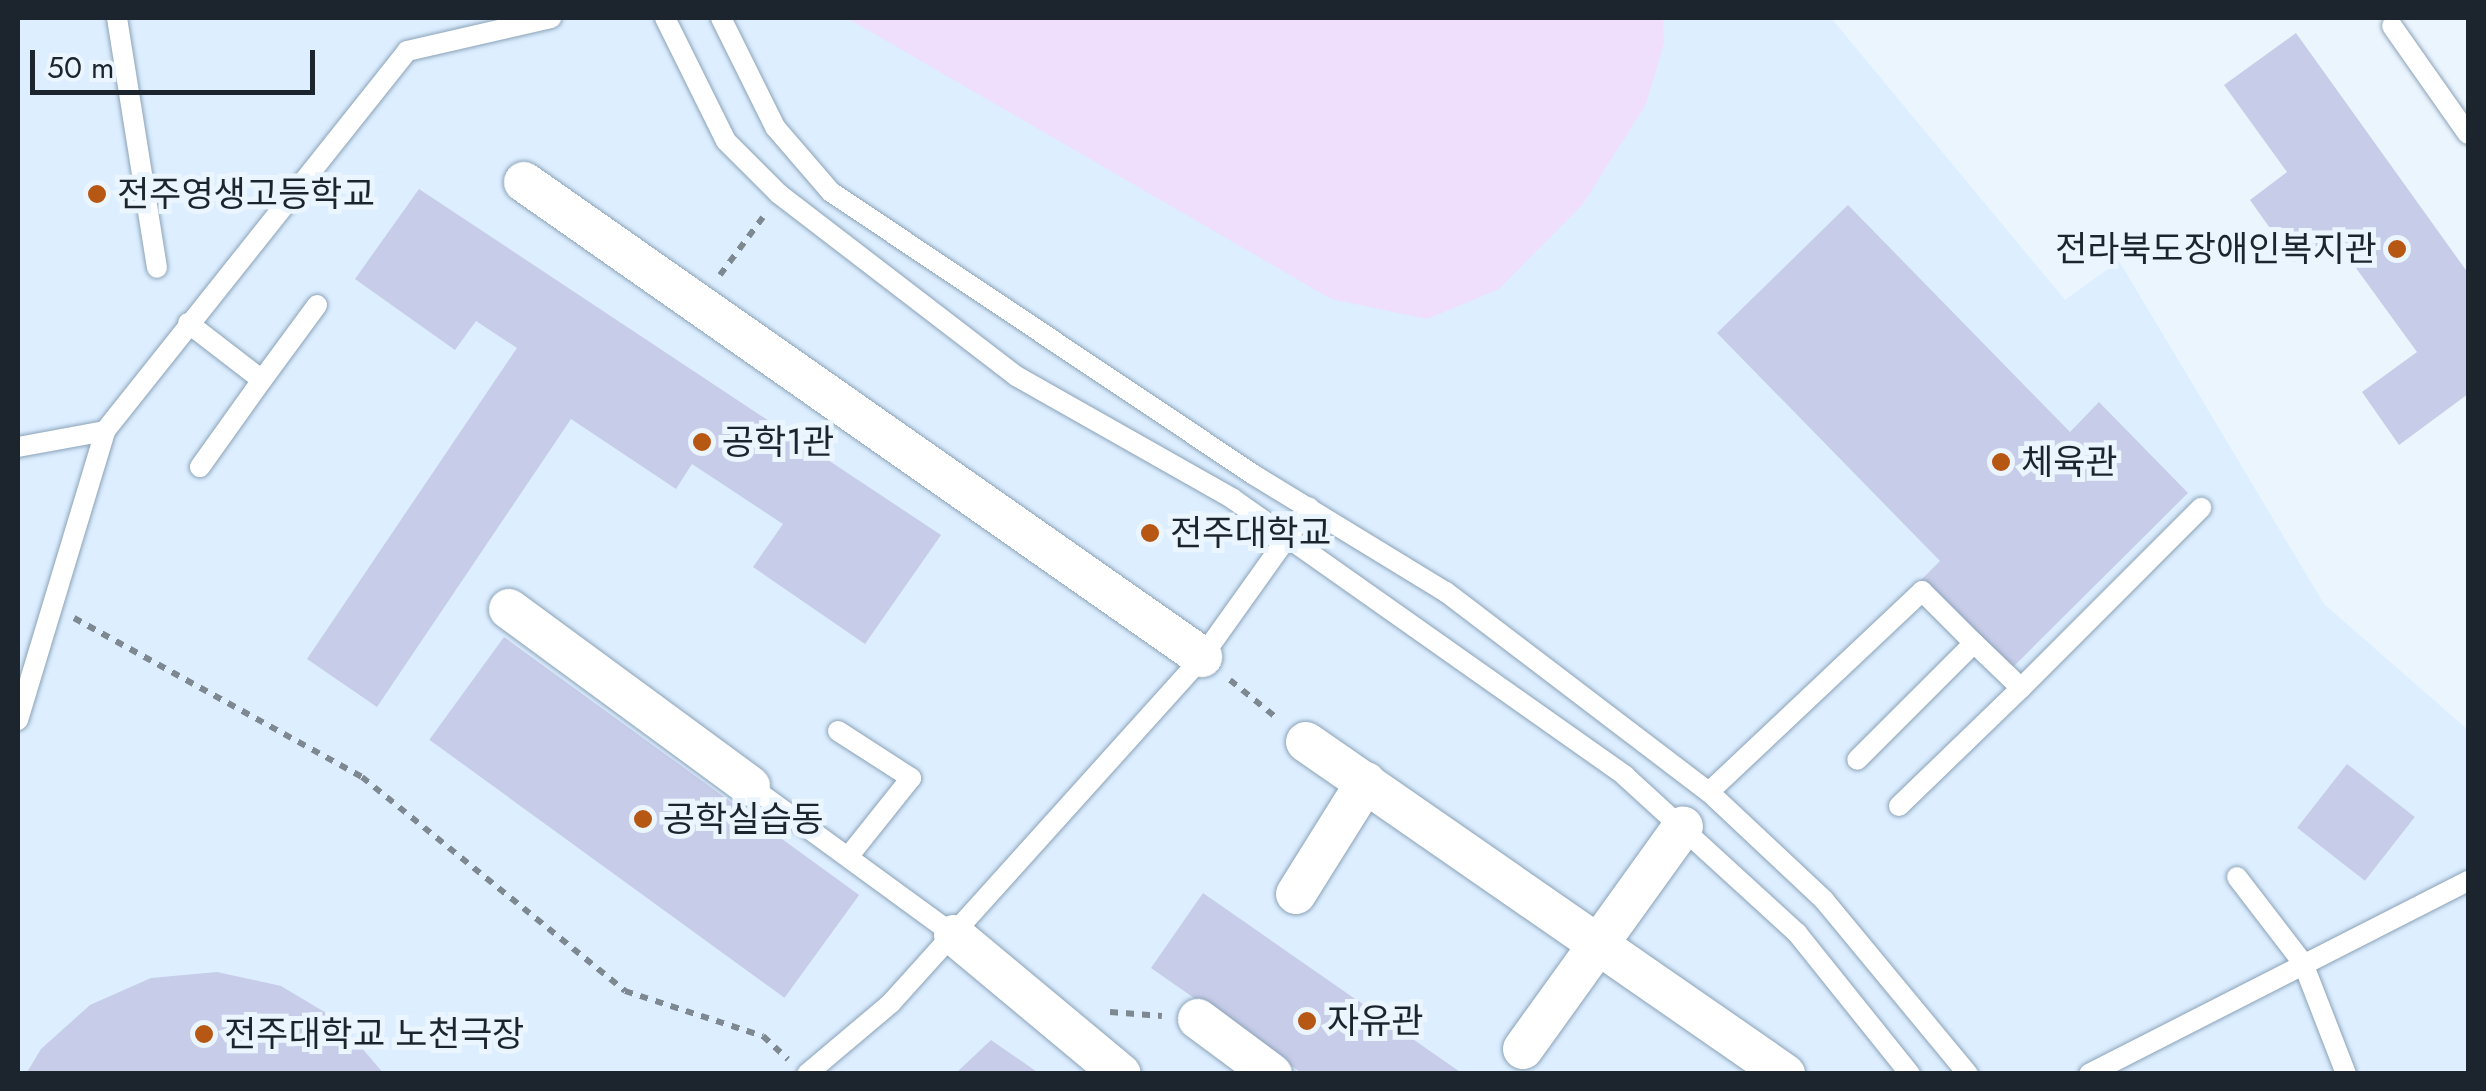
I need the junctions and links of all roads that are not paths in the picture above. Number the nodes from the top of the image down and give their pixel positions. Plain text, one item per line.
1 (116, 18) edge
2 (552, 18) edge
3 (665, 18) edge
4 (721, 18) edge
5 (2392, 26) dead end
6 (2468, 134) edge
7 (524, 182) dead end
8 (158, 268) dead end
9 (317, 305) dead end
10 (188, 322) junction
11 (262, 380) junction
12 (105, 431) junction
13 (18, 448) edge
14 (200, 467) dead end
15 (1308, 507) junction
16 (2201, 508) dead end
17 (1288, 538) junction
18 (508, 609) dead end
19 (1974, 643) junction
20 (1202, 657) junction
21 (2021, 688) junction
22 (18, 720) edge
23 (838, 731) dead end
24 (1306, 742) road end
25 (1857, 760) dead end
26 (1366, 782) junction
27 (750, 786) joint
28 (1710, 792) junction
29 (1898, 806) dead end
30 (1683, 826) junction
31 (848, 858) junction
32 (2237, 877) dead end
33 (2468, 881) edge
34 (1296, 894) dead end
35 (954, 935) junction
36 (1600, 940) junction
37 (2304, 963) junction
38 (1198, 1019) road end
39 (1522, 1049) dead end
40 (806, 1074) edge
41 (1121, 1074) edge
42 (1272, 1074) edge
43 (1785, 1074) edge
44 (1910, 1074) edge
45 (1968, 1074) edge
46 (2089, 1074) edge
47 (2346, 1074) edge

1 - 8 lane
2 - 10 lane
3 - 17 lane
4 - 15 lane
5 - 6 lane
7 - 20 street
9 - 11 lane
10 - 11 lane
10 - 12 lane
11 - 14 lane
12 - 13 lane
12 - 22 lane
15 - 17 lane
15 - 28 lane
16 - 21 lane
17 - 20 lane
17 - 30 lane
18 - 27 street
19 - 21 lane
19 - 25 lane
19 - 28 lane
20 - 35 lane
21 - 29 lane
23 - 31 lane
24 - 26 street
26 - 34 street
26 - 36 street
27 - 31 lane
28 - 45 lane
30 - 36 street
30 - 44 lane
31 - 35 lane
32 - 37 lane
33 - 37 lane
35 - 40 lane
35 - 41 street
36 - 39 street
36 - 43 street
37 - 46 lane
37 - 47 lane
38 - 42 street

